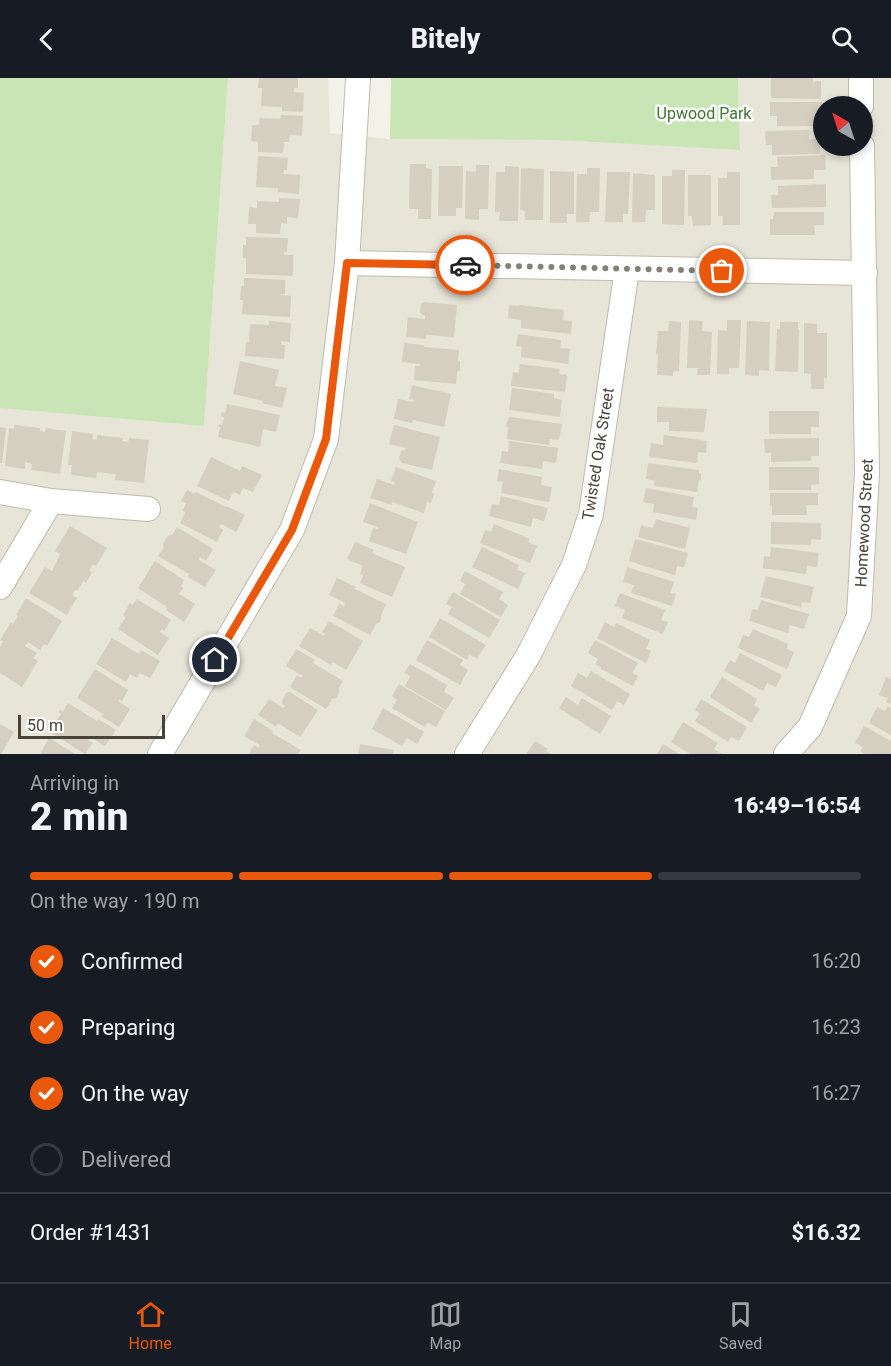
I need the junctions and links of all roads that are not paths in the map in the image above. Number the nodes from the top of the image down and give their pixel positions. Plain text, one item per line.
1 (357, 78) edge
2 (861, 78) edge
3 (861, 96) edge
4 (862, 156) edge
5 (347, 263) junction
6 (627, 269) junction
7 (865, 273) junction
8 (0, 492) edge
9 (51, 501) junction
10 (148, 508) dead end
11 (0, 587) edge
12 (159, 754) edge
13 (467, 754) edge
14 (786, 754) edge

1 - 5 street
2 - 3 street
4 - 7 street, Homewood Street
5 - 6 street
5 - 12 street
6 - 7 street
6 - 13 street, Twisted Oak Street
7 - 14 street, Homewood Street
8 - 9 street
9 - 10 street
9 - 11 street

